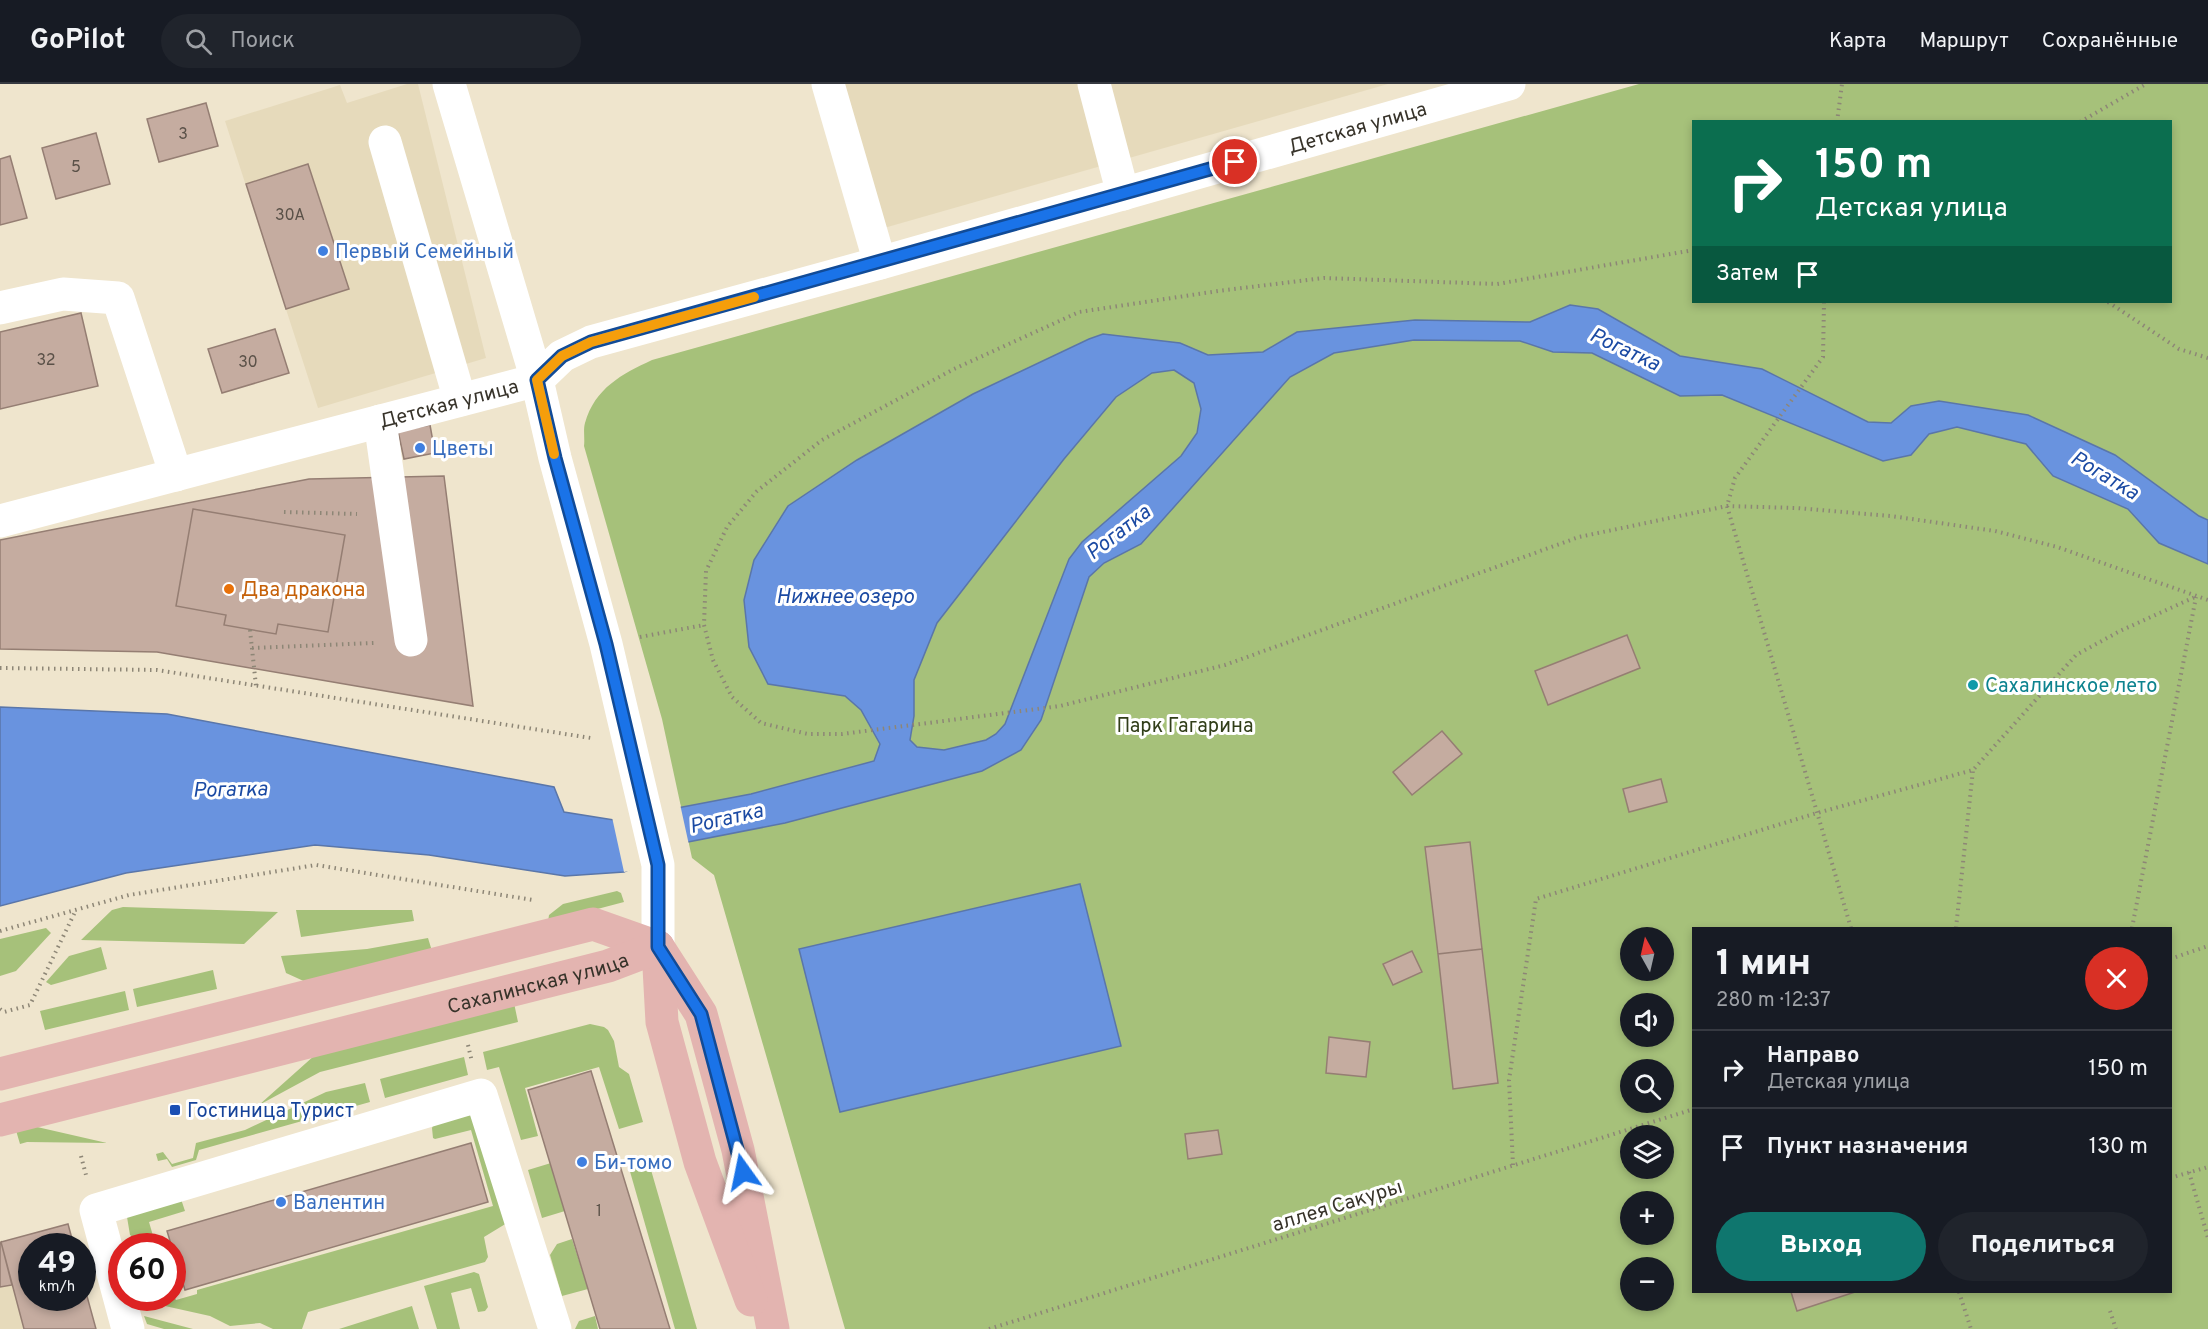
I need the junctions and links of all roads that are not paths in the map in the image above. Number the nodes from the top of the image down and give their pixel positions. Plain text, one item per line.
1 (449, 84) edge
2 (828, 84) edge
3 (1094, 84) edge
4 (1509, 84) edge
5 (1434, 94) edge
6 (385, 142) dead end
7 (1123, 194) junction
8 (880, 263) junction
9 (0, 308) edge
10 (537, 380) junction
11 (460, 400) junction
12 (380, 421) junction
13 (176, 475) junction
14 (0, 521) edge
15 (411, 640) road end
16 (658, 947) junction
17 (0, 1074) edge
18 (0, 1120) edge
19 (128, 1329) edge
20 (555, 1329) edge
21 (762, 1329) edge
22 (773, 1329) edge

1 - 10 street
2 - 8 street
3 - 7 street
4 - 5 street, Детская улица
5 - 7 street, Детская улица
6 - 11 street
7 - 8 street, Детская улица
8 - 10 street, Детская улица
9 - 13 street
10 - 11 street, Детская улица
10 - 16 street
11 - 12 street, Детская улица
12 - 13 street, Детская улица
12 - 15 street
13 - 14 street, Детская улица
16 - 17 main road, Сахалинская улица
16 - 18 main road, Сахалинская улица
16 - 21 main road
16 - 22 main road
19 - 20 street

